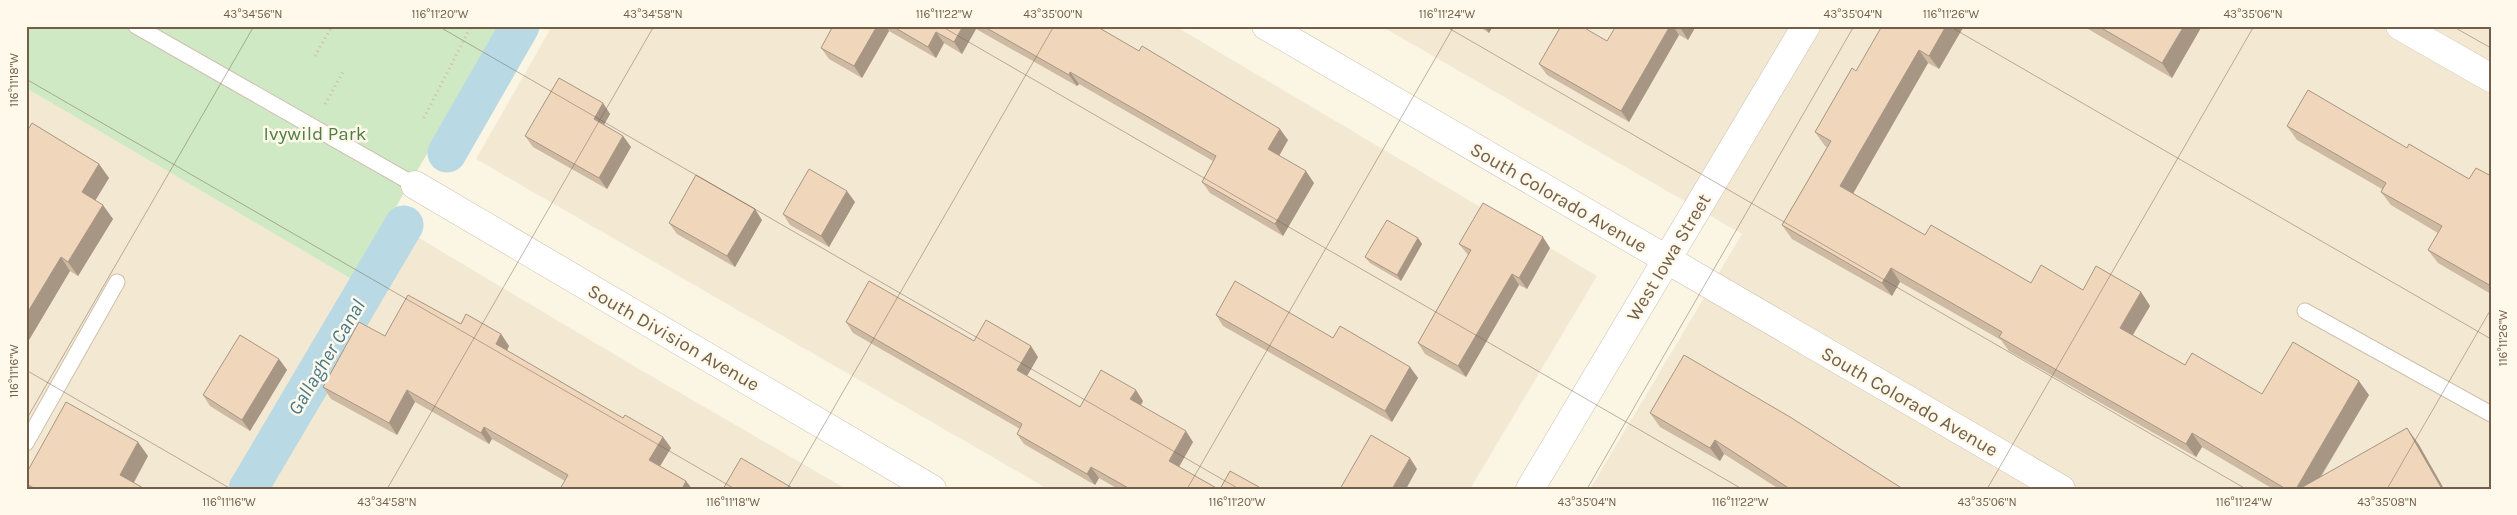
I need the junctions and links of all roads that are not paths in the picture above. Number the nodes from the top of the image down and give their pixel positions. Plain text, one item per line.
1 (136, 26) edge
2 (1266, 26) edge
3 (1806, 26) edge
4 (2400, 26) edge
5 (2491, 78) edge
6 (415, 185) joint
7 (1667, 260) junction
8 (117, 282) dead end
9 (2305, 311) dead end
10 (2491, 414) edge
11 (26, 443) edge
12 (932, 489) edge
13 (1530, 489) edge
14 (2060, 489) edge

1 - 6 lane
2 - 7 street, South Colorado Avenue
3 - 7 street, West Iowa Street
4 - 5 street
6 - 12 street, South Division Avenue
7 - 13 street, West Iowa Street
7 - 14 street, South Colorado Avenue
8 - 11 lane
9 - 10 lane

